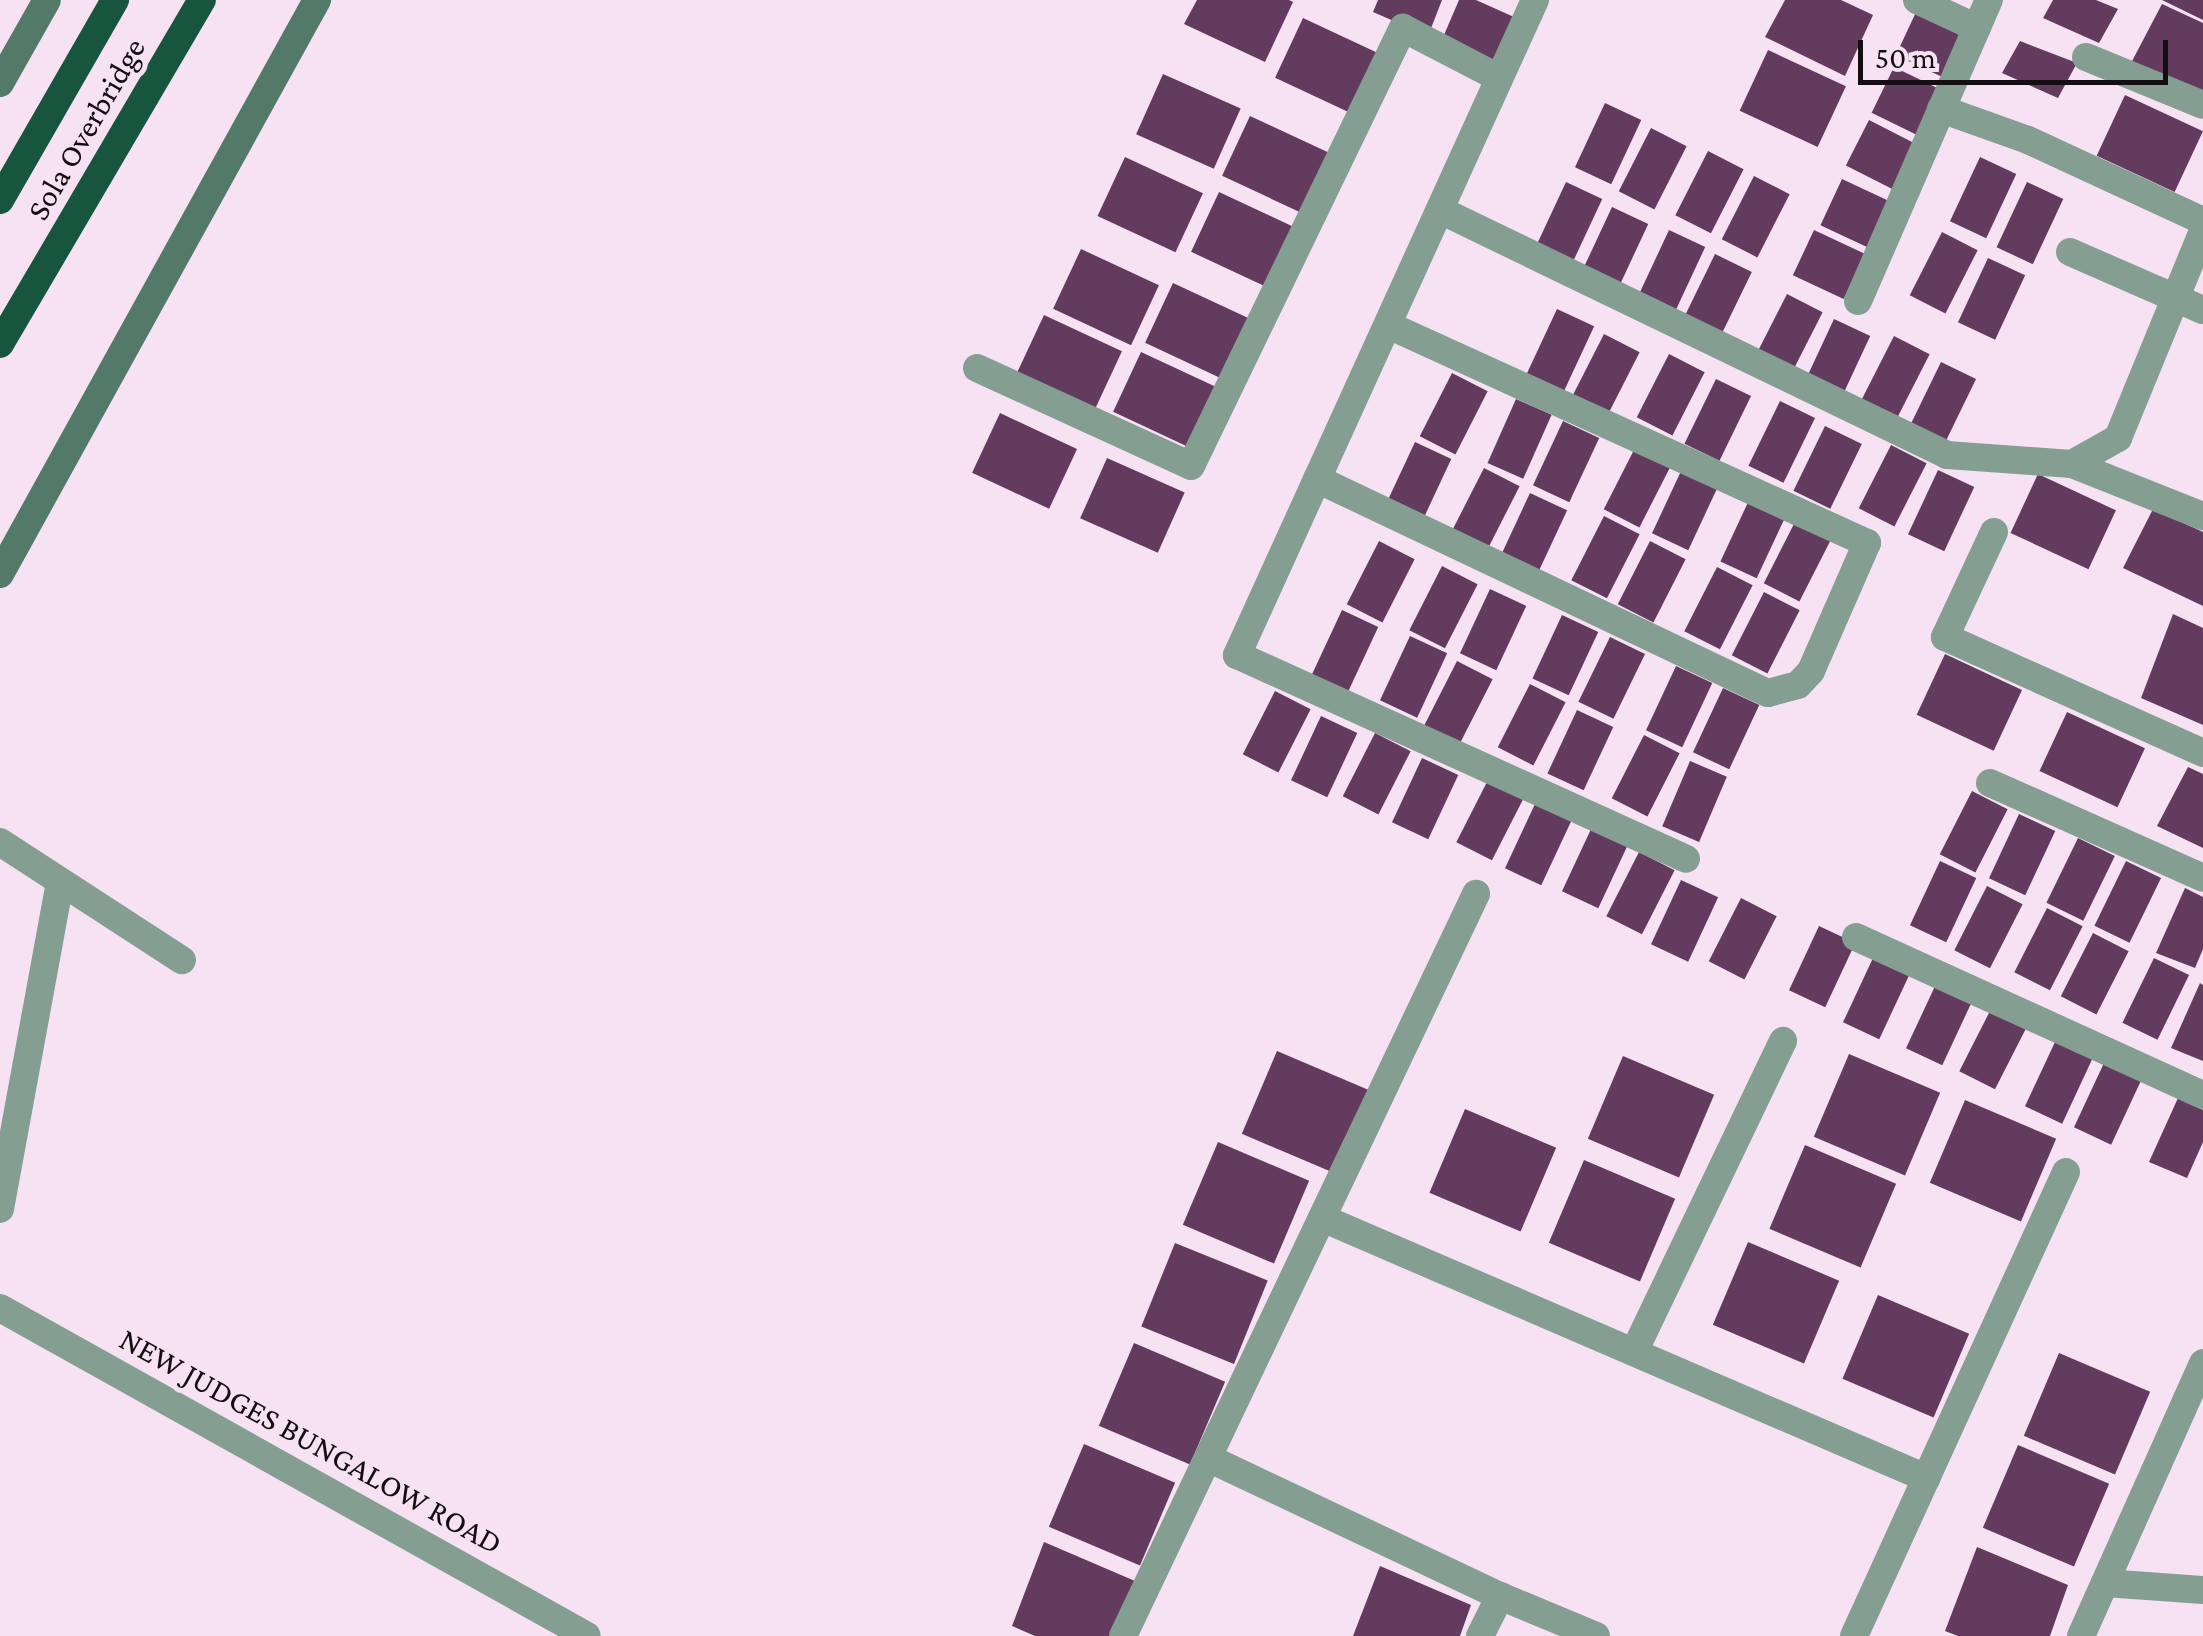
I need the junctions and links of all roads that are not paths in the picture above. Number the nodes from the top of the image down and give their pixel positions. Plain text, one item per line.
1 (48, 0) edge
2 (115, 0) edge
3 (202, 0) edge
4 (316, 0) edge
5 (1535, 0) edge
6 (1918, 0) edge
7 (1989, 0) edge
8 (1977, 28) junction
9 (2086, 57) dead end
10 (1499, 78) junction
11 (0, 82) edge
12 (2203, 105) edge
13 (1941, 109) junction
14 (0, 200) edge
15 (1440, 210) junction
16 (2203, 221) edge
17 (2203, 231) edge
18 (2070, 252) dead end
19 (2176, 298) junction
20 (1858, 301) dead end
21 (2203, 310) edge
22 (1388, 325) junction
23 (0, 344) edge
24 (977, 368) dead end
25 (2072, 464) junction
26 (1317, 479) junction
27 (2203, 516) edge
28 (1994, 532) dead end
29 (0, 574) edge
30 (2203, 753) edge
31 (1990, 782) dead end
32 (0, 842) edge
33 (1686, 859) dead end
34 (2203, 878) edge
35 (60, 881) junction
36 (1476, 894) dead end
37 (1856, 936) dead end
38 (182, 960) dead end
39 (1783, 1041) dead end
40 (2203, 1095) edge
41 (2066, 1172) dead end
42 (0, 1209) edge
43 (1322, 1218) junction
44 (0, 1308) edge
45 (1634, 1352) junction
46 (2203, 1363) edge
47 (1208, 1458) junction
48 (1926, 1478) junction
49 (2104, 1583) junction
50 (2203, 1590) edge
51 (1500, 1596) junction
52 (587, 1636) edge
53 (1124, 1636) edge
54 (1480, 1636) edge
55 (1596, 1636) edge
56 (1855, 1636) edge
57 (2081, 1636) edge

1 - 11 main road
2 - 14 highway, Sola Overbridge
3 - 23 highway, Sola Overbridge
4 - 29 main road
5 - 10 street
6 - 8 street
7 - 8 street
8 - 13 street
9 - 12 street
10 - 15 street
10 - 24 street
13 - 16 street
13 - 20 street
15 - 22 street
15 - 25 street
17 - 19 street
18 - 19 street
19 - 21 street
19 - 25 street
22 - 26 street
22 - 26 street
25 - 27 street
26 - 33 street
28 - 30 street
31 - 34 street
32 - 35 street
35 - 38 street
35 - 42 street
36 - 43 street
37 - 40 street
39 - 45 street
41 - 48 street
43 - 45 street
43 - 47 street
44 - 52 street, NEW JUDGES BUNGALOW ROAD
45 - 48 street
46 - 49 street
47 - 51 street
47 - 53 street
48 - 56 street
49 - 50 street
49 - 57 street
51 - 54 street
51 - 55 street

